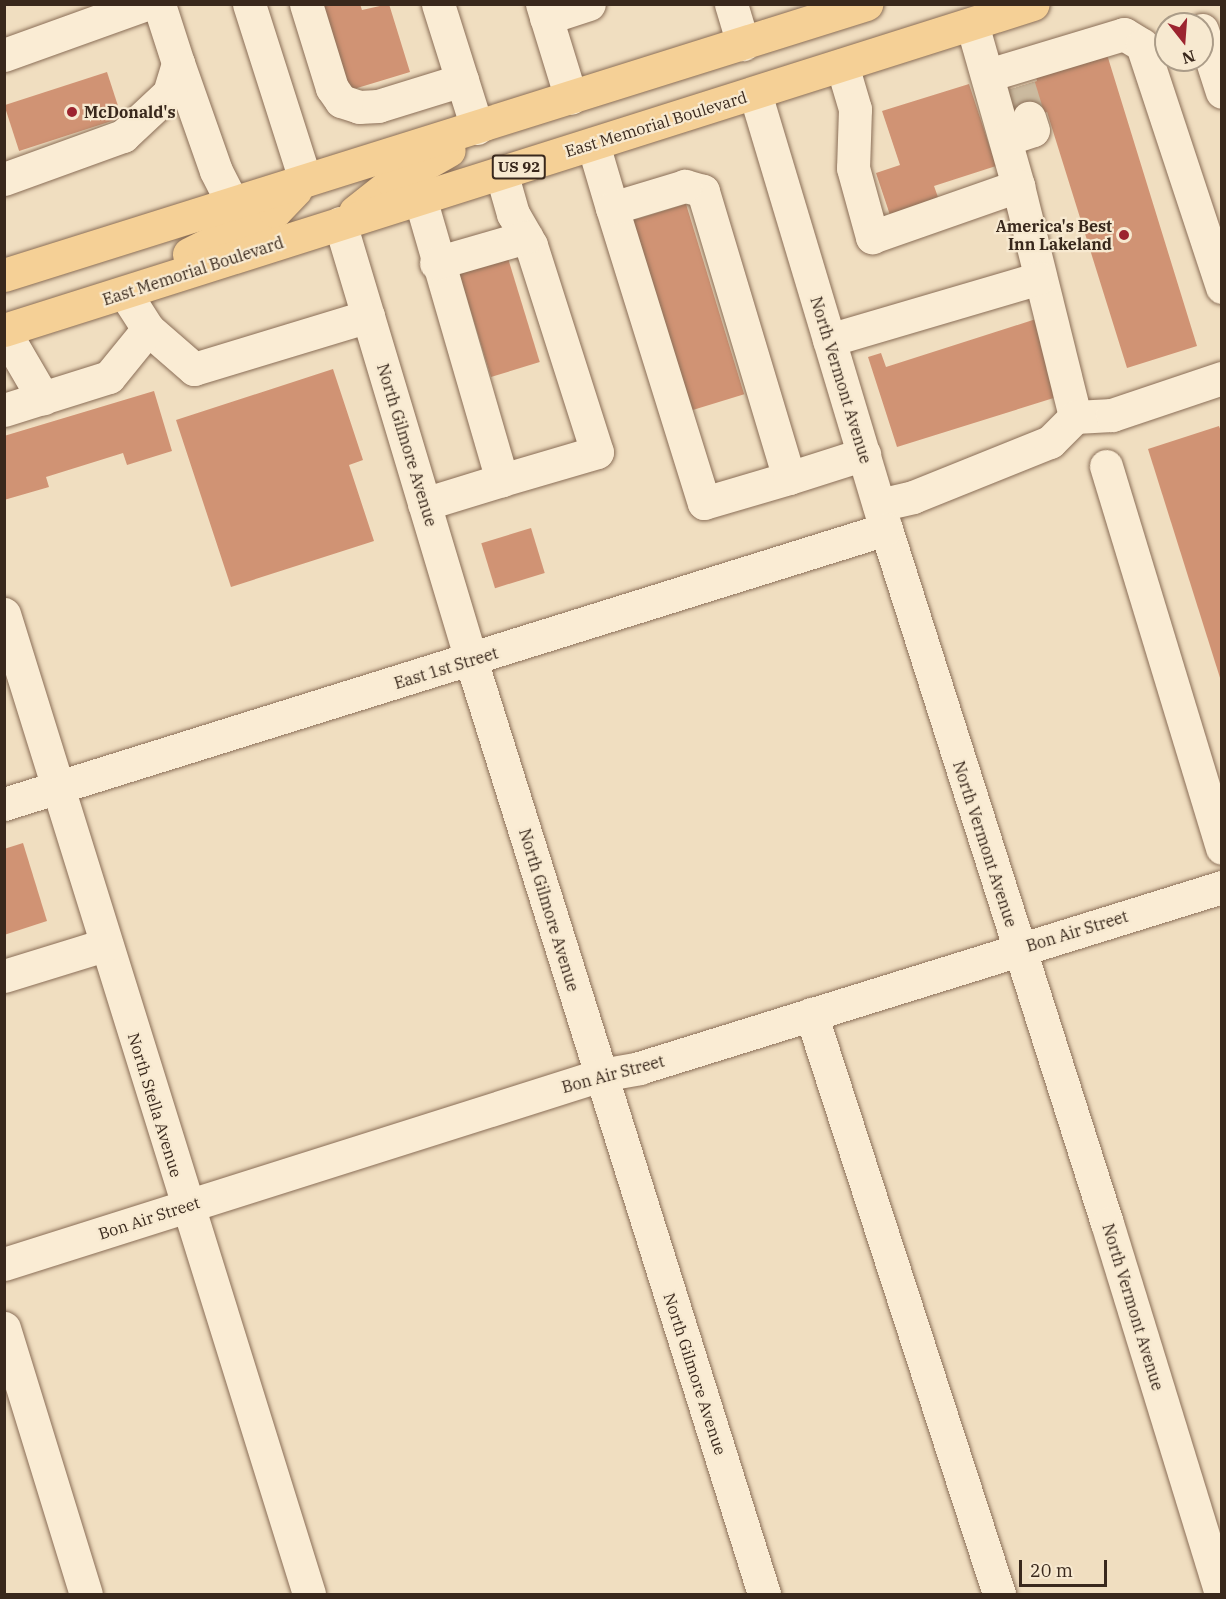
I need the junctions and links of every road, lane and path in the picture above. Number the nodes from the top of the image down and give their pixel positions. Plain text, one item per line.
1 (146, 4) edge
2 (159, 4) edge
3 (249, 4) edge
4 (306, 4) edge
5 (438, 4) edge
6 (731, 4) edge
7 (866, 4) edge
8 (1033, 4) edge
9 (560, 9) edge
10 (972, 24) junction
11 (743, 44) junction
12 (4, 55) edge
13 (178, 63) junction
14 (842, 65) junction
15 (1214, 69) edge
16 (1007, 76) junction
17 (462, 80) junction
18 (1221, 92) edge
19 (755, 93) junction
20 (572, 98) junction
21 (483, 126) junction
22 (593, 144) junction
23 (501, 172) junction
24 (4, 179) edge
25 (305, 180) junction
26 (1018, 186) junction
27 (420, 198) junction
28 (232, 203) junction
29 (612, 208) junction
30 (340, 223) junction
31 (526, 237) junction
32 (436, 263) junction
33 (4, 274) edge
34 (1039, 278) junction
35 (1221, 287) edge
36 (125, 293) junction
37 (77, 309) junction
38 (368, 316) junction
39 (148, 329) junction
40 (4, 331) edge
41 (829, 340) junction
42 (1221, 378) edge
43 (43, 398) junction
44 (4, 410) edge
45 (1075, 417) junction
46 (864, 454) junction
47 (1106, 466) dead end
48 (789, 478) junction
49 (502, 480) junction
50 (424, 504) junction
51 (882, 517) junction
52 (4, 614) edge
53 (471, 660) junction
54 (57, 787) junction
55 (4, 804) edge
56 (1220, 836) edge
57 (1221, 887) edge
58 (105, 945) junction
59 (1019, 948) junction
60 (4, 976) edge
61 (812, 1014) junction
62 (601, 1075) junction
63 (186, 1205) junction
64 (4, 1264) edge
65 (4, 1328) edge
66 (86, 1594) edge
67 (309, 1594) edge
68 (764, 1594) edge
69 (999, 1594) edge
70 (1221, 1594) edge

1 - 12 street
2 - 13 street
3 - 25 street
4 - 17 street
5 - 17 street
6 - 11 street
7 - 11 main road
8 - 10 main road, East Memorial Boulevard / US 92
9 - 20 street
10 - 14 main road, East Memorial Boulevard / US 92
10 - 16 street
11 - 20 main road
13 - 24 street
13 - 28 street
14 - 19 main road, East Memorial Boulevard / US 92
14 - 26 street
15 - 18 street
16 - 26 street
16 - 35 street
17 - 21 street
19 - 22 main road, East Memorial Boulevard / US 92
19 - 41 street, North Vermont Avenue
20 - 21 main road
21 - 25 main road
21 - 30 main road
22 - 23 main road, East Memorial Boulevard / US 92
22 - 29 street
23 - 27 main road, East Memorial Boulevard / US 92
23 - 31 street
25 - 28 main road
25 - 37 main road
26 - 34 street
27 - 30 main road, East Memorial Boulevard / US 92
27 - 32 street
28 - 33 main road
29 - 48 street
29 - 48 street
30 - 36 main road, East Memorial Boulevard / US 92
30 - 38 street, North Gilmore Avenue
31 - 32 street
31 - 49 street
32 - 49 street
34 - 41 street
34 - 45 street
36 - 37 main road, East Memorial Boulevard / US 92
36 - 39 street
37 - 40 main road, East Memorial Boulevard / US 92
38 - 39 street
38 - 50 street, North Gilmore Avenue
39 - 43 street
40 - 43 street
41 - 46 street, North Vermont Avenue
42 - 45 street
43 - 44 street
45 - 51 street, East 1st Street
46 - 48 street
46 - 51 street, North Vermont Avenue
47 - 56 street
49 - 50 street
50 - 53 street, North Gilmore Avenue
51 - 53 street, East 1st Street
51 - 59 street, North Vermont Avenue
52 - 54 street, North Stella Avenue
53 - 54 street, East 1st Street
53 - 62 street, North Gilmore Avenue
54 - 55 street, East 1st Street
54 - 58 street, North Stella Avenue
57 - 59 street, Bon Air Street
58 - 60 street
58 - 63 street, North Stella Avenue
59 - 61 street, Bon Air Street
59 - 70 street, North Vermont Avenue
61 - 62 street, Bon Air Street
61 - 69 street
62 - 63 street, Bon Air Street
62 - 68 street, North Gilmore Avenue
63 - 64 street, Bon Air Street
63 - 67 street, North Stella Avenue
65 - 66 street

